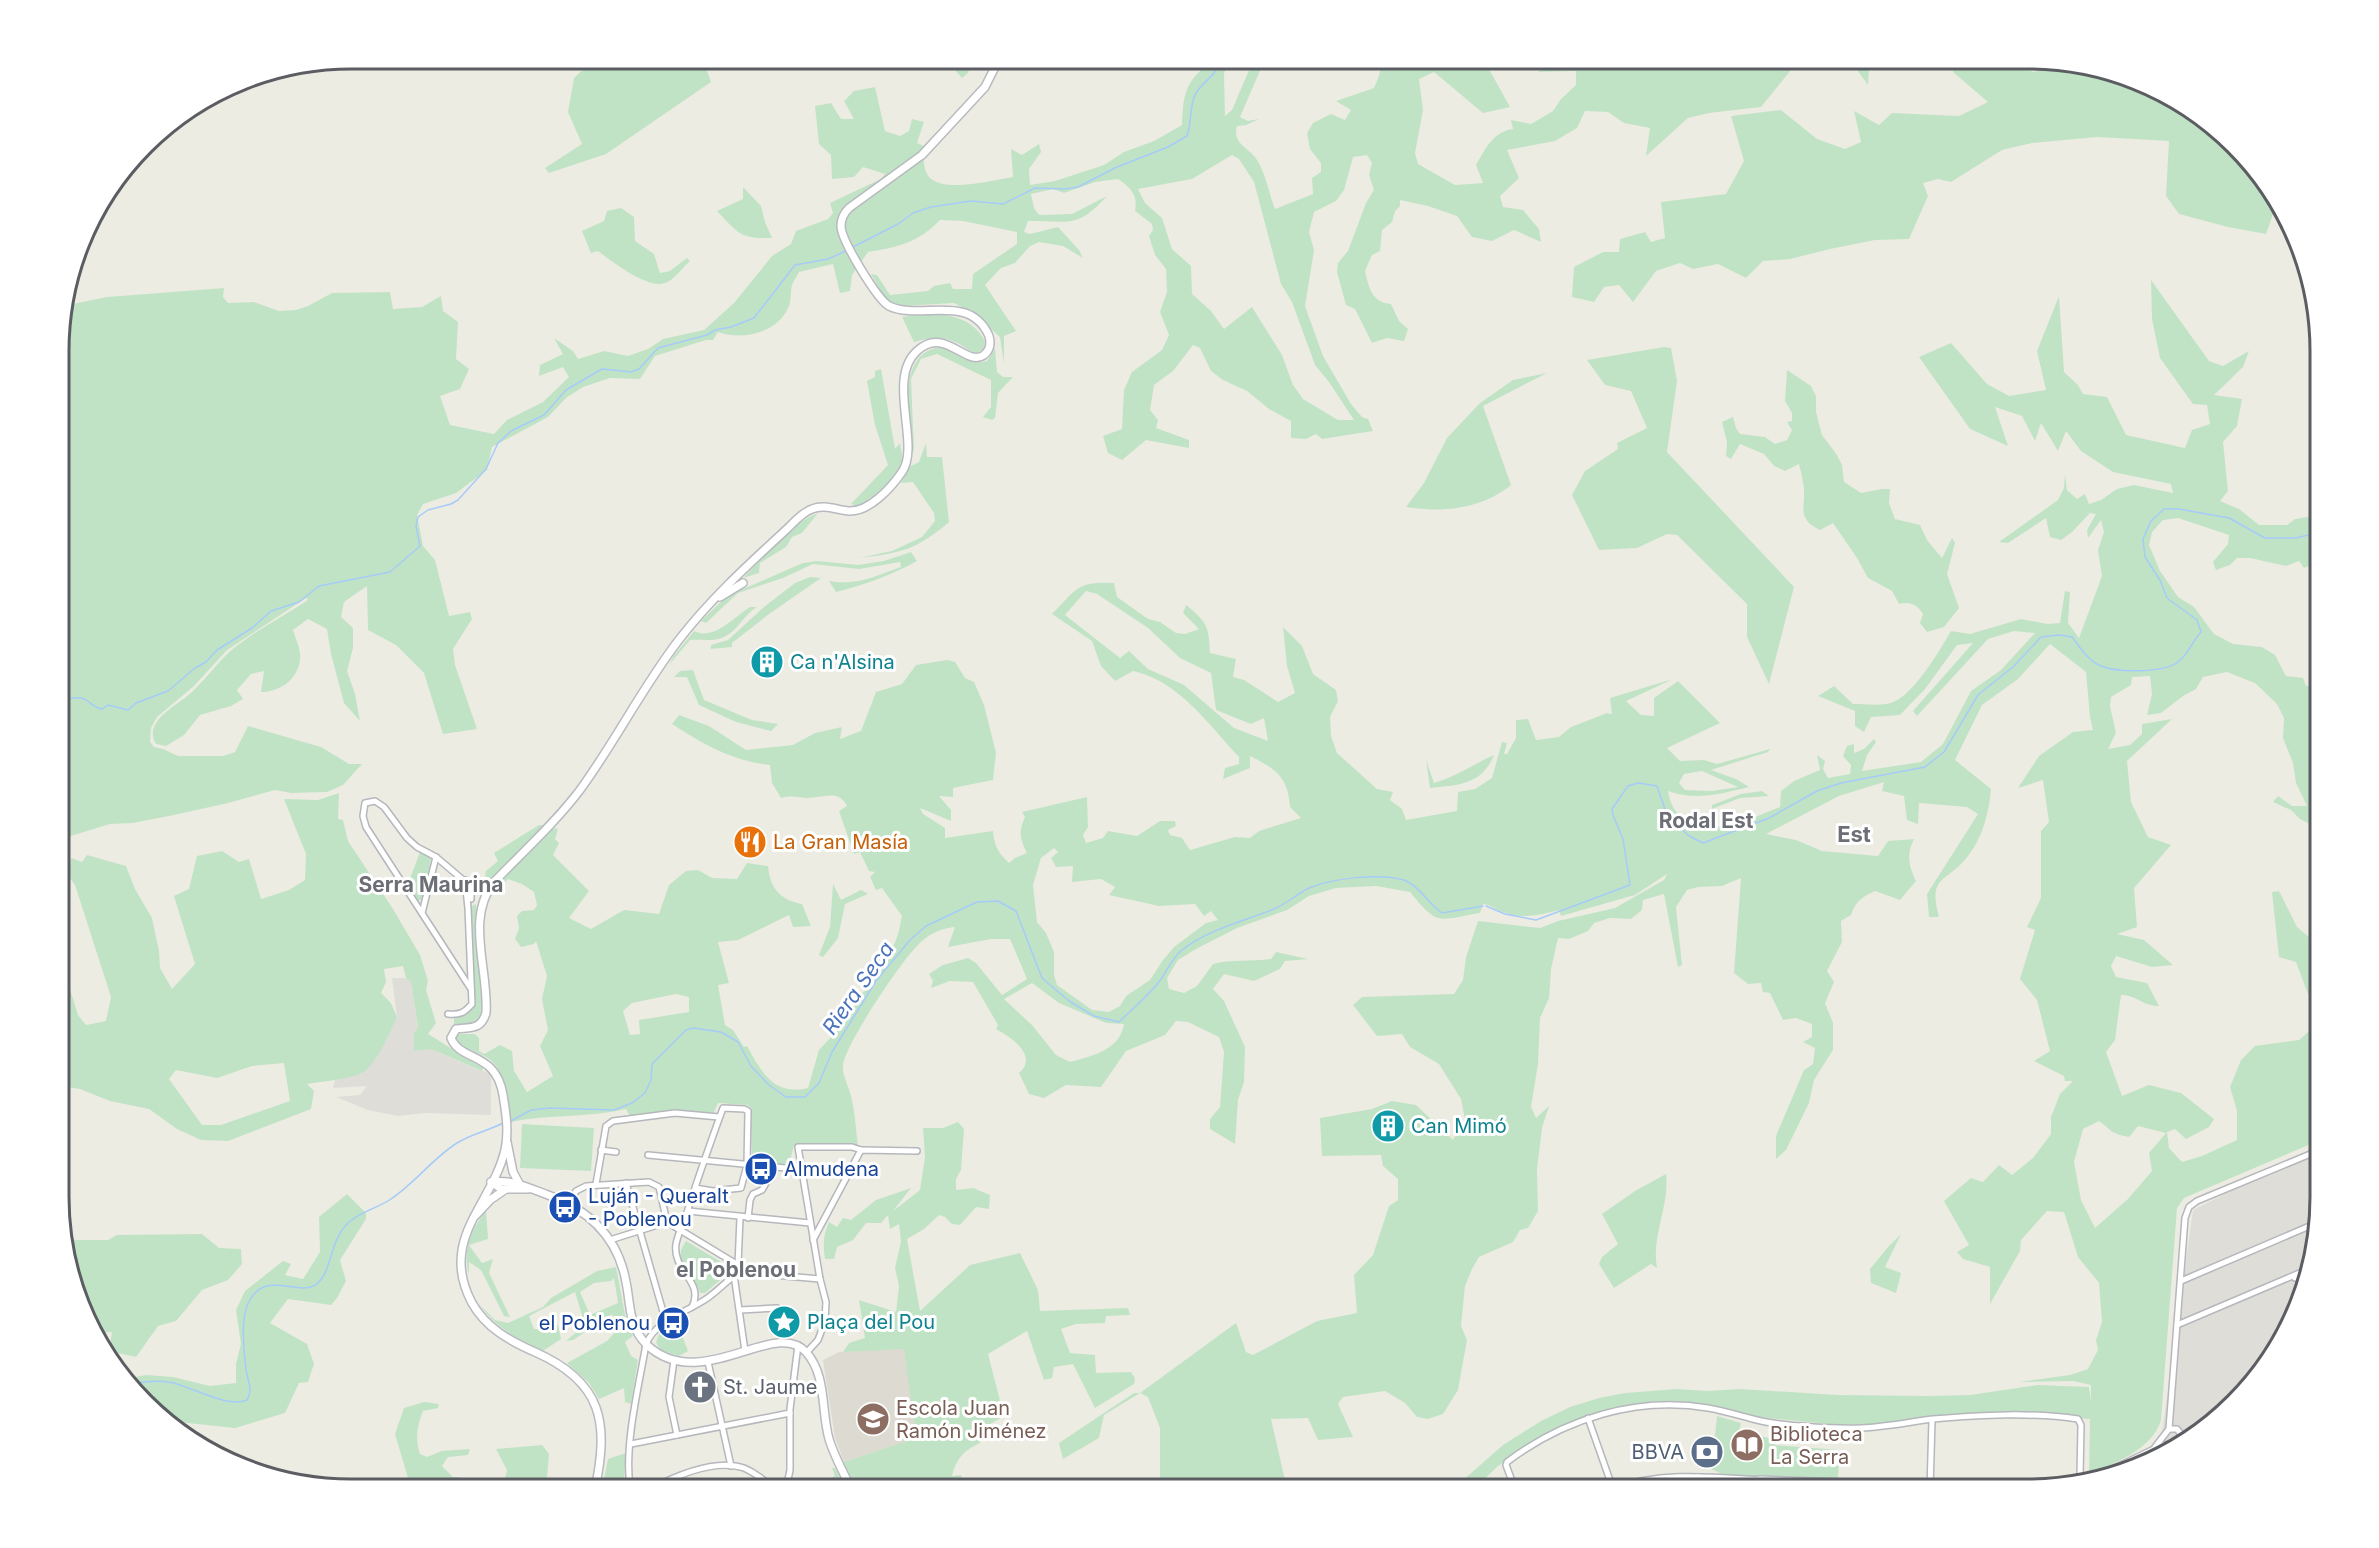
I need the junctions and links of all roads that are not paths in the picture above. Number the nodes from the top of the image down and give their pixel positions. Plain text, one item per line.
1 (993, 69) edge
2 (743, 583) dead end
3 (715, 599) junction
4 (436, 857) junction
5 (465, 880) junction
6 (494, 882) junction
7 (475, 886) junction
8 (486, 894) junction
9 (470, 903) junction
10 (481, 908) junction
11 (422, 913) junction
12 (471, 988) junction
13 (448, 1014) dead end
14 (719, 1117) junction
15 (506, 1140) junction
16 (601, 1150) junction
17 (861, 1150) junction
18 (917, 1151) dead end
19 (616, 1152) dead end
20 (2310, 1154) edge
21 (648, 1155) dead end
22 (704, 1160) junction
23 (747, 1165) junction
24 (768, 1167) junction
25 (801, 1170) junction
26 (849, 1174) junction
27 (491, 1182) junction
28 (626, 1183) junction
29 (596, 1184) junction
30 (520, 1185) junction
31 (695, 1188) junction
32 (506, 1189) junction
33 (530, 1189) junction
34 (569, 1203) junction
35 (688, 1211) junction
36 (740, 1218) junction
37 (748, 1218) junction
38 (667, 1222) junction
39 (810, 1223) junction
40 (469, 1226) junction
41 (2308, 1227) edge
42 (682, 1229) junction
43 (639, 1230) junction
44 (610, 1240) junction
45 (813, 1240) junction
46 (737, 1274) junction
47 (2299, 1274) edge
48 (2298, 1278) edge
49 (820, 1279) junction
50 (2285, 1280) junction
51 (2181, 1281) junction
52 (692, 1307) junction
53 (777, 1308) dead end
54 (740, 1310) junction
55 (666, 1322) junction
56 (2177, 1325) junction
57 (646, 1344) junction
58 (798, 1345) junction
59 (745, 1351) junction
60 (807, 1352) junction
61 (674, 1360) junction
62 (708, 1362) junction
63 (790, 1413) junction
64 (1588, 1419) junction
65 (1932, 1420) junction
66 (722, 1426) junction
67 (2169, 1429) junction
68 (2180, 1434) edge
69 (677, 1435) junction
70 (2165, 1435) junction
71 (2167, 1443) edge
72 (632, 1444) junction
73 (2160, 1446) edge
74 (2153, 1449) junction
75 (2126, 1461) edge
76 (731, 1467) junction
77 (2080, 1474) edge
78 (1698, 1477) joint
79 (1725, 1478) joint
80 (597, 1479) edge
81 (630, 1479) edge
82 (671, 1479) edge
83 (762, 1479) edge
84 (788, 1479) edge
85 (846, 1479) edge
86 (1511, 1479) edge
87 (1609, 1479) edge
88 (1655, 1479) edge
89 (1742, 1479) edge
90 (1930, 1479) edge

1 - 3 main road
2 - 3 main road
3 - 6 main road
4 - 5 street
4 - 11 street
4 - 11 street
5 - 7 street
5 - 9 street
6 - 7 street
6 - 8 main road
7 - 8 street
7 - 9 street
8 - 10 main road
9 - 10 street
9 - 12 street
10 - 15 main road
11 - 12 street
12 - 13 street
14 - 16 street
14 - 22 street
14 - 23 street
15 - 27 main road
15 - 30 main road
16 - 19 street
16 - 29 street
17 - 18 street
17 - 25 street
17 - 26 street
20 - 51 street
21 - 22 street
22 - 23 street
22 - 31 street
23 - 24 street
23 - 31 street
24 - 25 street
24 - 37 street
25 - 26 street
25 - 39 street
26 - 45 street
27 - 30 main road
27 - 32 main road
27 - 40 main road
28 - 29 street
28 - 38 street
28 - 43 street
29 - 34 street
30 - 33 main road
31 - 35 street
32 - 33 main road
32 - 40 main road
33 - 34 main road
34 - 44 main road
35 - 36 street
35 - 42 street
36 - 37 street
36 - 42 street
37 - 39 street
38 - 42 street
38 - 43 street
39 - 45 street
40 - 80 main road
41 - 51 street
42 - 52 street
43 - 44 street
43 - 55 street
44 - 57 main road
45 - 49 street
46 - 49 street
46 - 52 street
46 - 54 street
47 - 50 street
48 - 50 street
49 - 60 street
50 - 56 street
51 - 56 street
52 - 55 street
53 - 54 street
54 - 59 street
55 - 57 street
56 - 67 street
57 - 61 main road
57 - 72 street
58 - 59 main road
58 - 60 main road
58 - 63 street
59 - 62 main road
60 - 85 main road
61 - 62 main road
61 - 69 street
62 - 66 street
63 - 66 street
63 - 84 street
64 - 65 street
64 - 86 street
64 - 87 street
65 - 77 street
65 - 90 street
66 - 69 street
66 - 76 street
67 - 68 street
67 - 70 street
69 - 72 street
70 - 71 street
70 - 74 street
72 - 81 street
73 - 74 street
74 - 75 street
76 - 82 street
76 - 83 street
78 - 79 street
78 - 88 street
79 - 89 street

